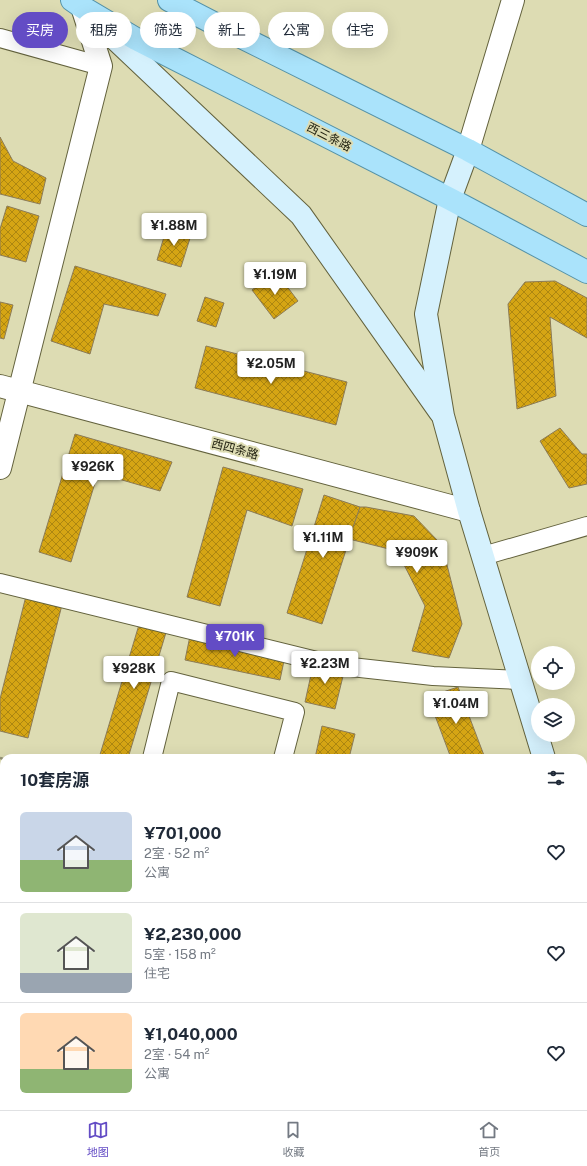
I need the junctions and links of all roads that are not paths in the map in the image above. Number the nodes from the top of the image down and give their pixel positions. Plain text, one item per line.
1 (169, 0) edge
2 (513, 0) edge
3 (77, 4) edge
4 (0, 38) edge
5 (101, 66) junction
6 (468, 150) junction
7 (450, 199) junction
8 (587, 216) edge
9 (587, 272) edge
10 (10, 389) edge
11 (443, 416) junction
12 (0, 468) edge
13 (469, 511) junction
14 (587, 526) edge
15 (483, 556) junction
16 (0, 582) edge
17 (520, 680) junction
18 (153, 754) edge
19 (284, 754) edge
20 (543, 754) edge

1 - 6 main road
2 - 6 street
3 - 5 street
3 - 7 main road, 西三条路
3 - 11 main road
4 - 5 street
5 - 10 street
6 - 7 main road
6 - 8 main road
7 - 9 main road, 西三条路
7 - 11 main road
10 - 12 street
10 - 13 street, 西四条路
11 - 13 main road
13 - 15 main road
14 - 15 street
15 - 17 main road
16 - 17 street
17 - 20 main road
18 - 19 street

